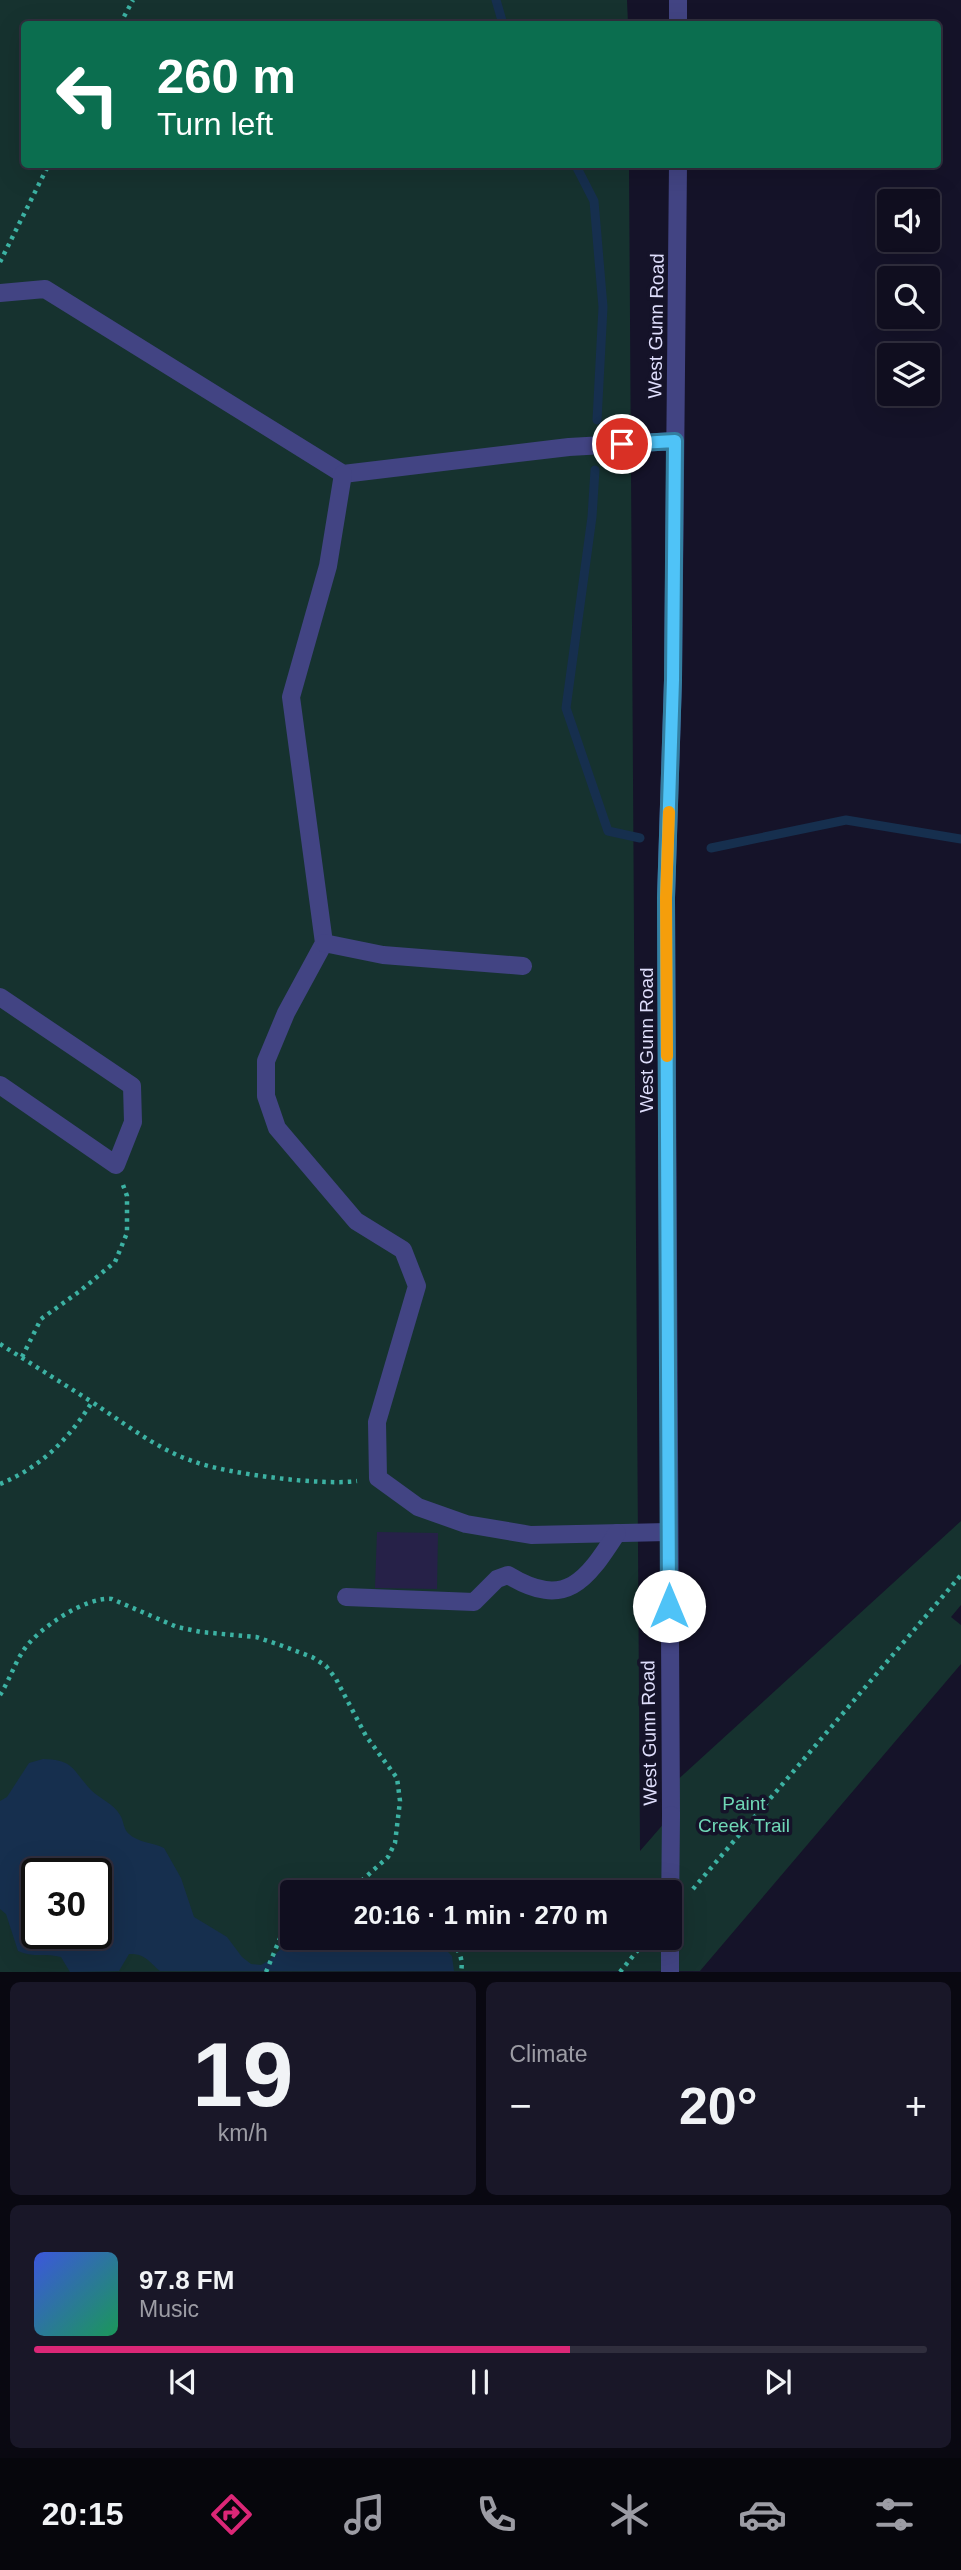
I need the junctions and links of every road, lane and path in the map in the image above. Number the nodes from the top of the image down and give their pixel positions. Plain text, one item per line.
1 (133, 0) edge
2 (678, 0) edge
3 (122, 21) edge
4 (678, 21) edge
5 (47, 168) edge
6 (678, 168) edge
7 (0, 262) edge
8 (0, 293) edge
9 (675, 441) junction
10 (343, 474) junction
11 (324, 943) junction
12 (523, 966) dead end
13 (0, 997) edge
14 (0, 1085) edge
15 (116, 1165) junction
16 (0, 1344) edge
17 (22, 1357) junction
18 (92, 1402) junction
19 (378, 1478) junction
20 (0, 1484) edge
21 (668, 1532) junction
22 (617, 1533) junction
23 (961, 1575) edge
24 (346, 1597) dead end
25 (0, 1695) edge
26 (362, 1880) edge
27 (670, 1880) edge
28 (689, 1894) dead end
29 (280, 1938) edge
30 (458, 1950) edge
31 (638, 1950) edge
32 (670, 1950) edge
33 (266, 1972) edge
34 (461, 1972) edge
35 (620, 1972) edge
36 (670, 1972) edge

1 - 3 path
2 - 4 street
5 - 7 path
6 - 9 street, West Gunn Road
8 - 10 street
9 - 10 street
9 - 21 street, West Gunn Road
10 - 11 street
11 - 12 street
11 - 19 street
13 - 15 street
14 - 15 street
15 - 17 path
16 - 17 path
17 - 18 path
18 - 19 path
18 - 20 path
19 - 22 street
21 - 22 street
21 - 27 street, West Gunn Road, bridge
22 - 24 street
23 - 28 path
25 - 26 path
29 - 33 path
30 - 34 path
31 - 35 path
32 - 36 street

